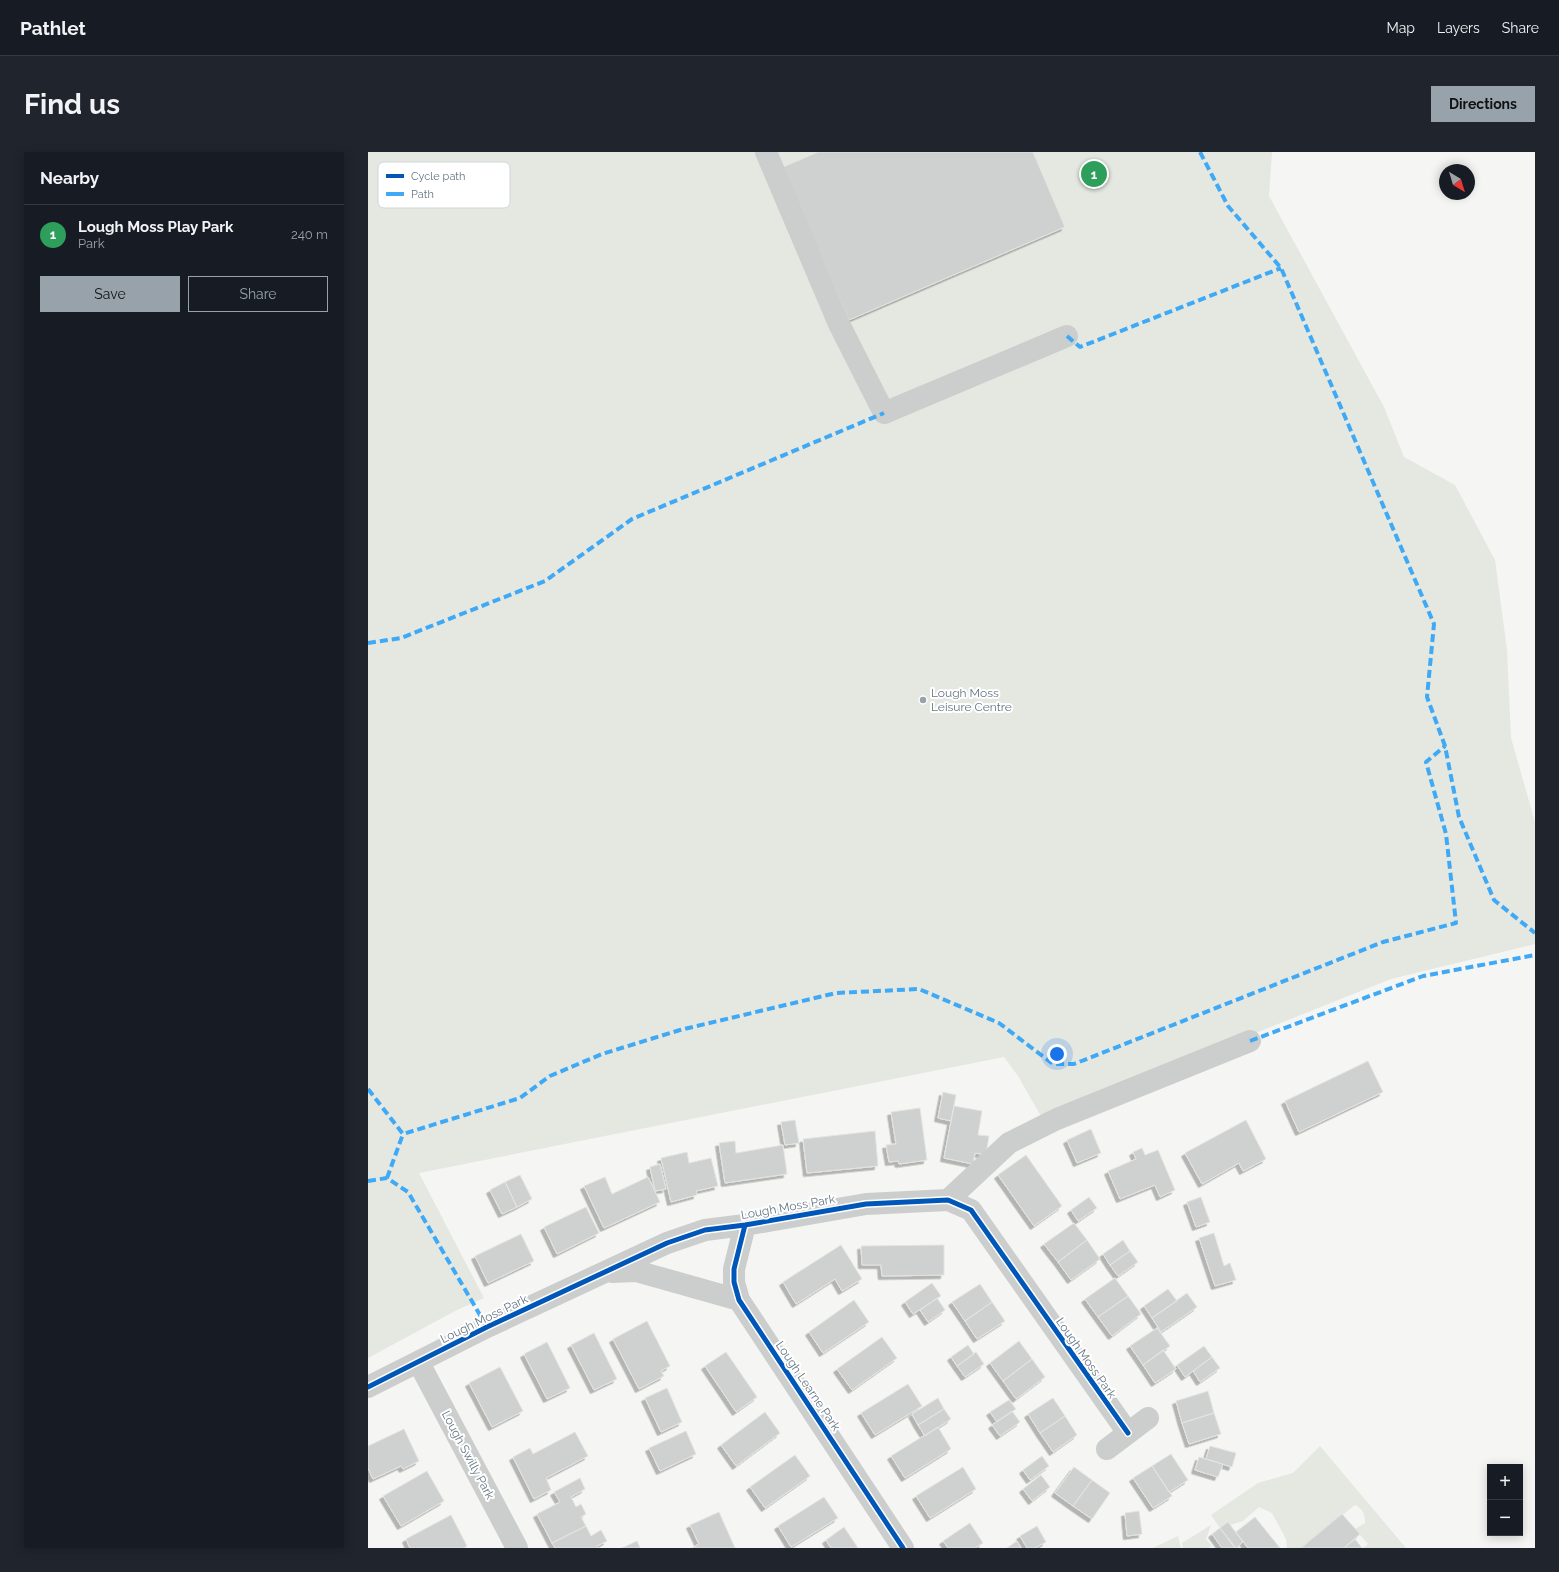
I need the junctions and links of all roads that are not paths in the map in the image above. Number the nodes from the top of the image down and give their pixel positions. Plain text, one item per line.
1 (766, 152) edge
2 (1067, 336) dead end
3 (1250, 1041) dead end
4 (948, 1200) junction
5 (745, 1225) junction
6 (607, 1272) junction
7 (739, 1300) junction
8 (419, 1363) junction
9 (368, 1387) edge
10 (1148, 1418) dead end
11 (1128, 1433) junction
12 (1107, 1449) dead end
13 (517, 1548) edge
14 (903, 1548) edge

1 - 2 street
3 - 4 street
4 - 5 street, Lough Moss Park
4 - 11 street, Lough Moss Park
5 - 6 street, Lough Moss Park
5 - 7 street, Lough Learne Park
6 - 7 street
6 - 8 street, Lough Moss Park
7 - 14 street, Lough Learne Park
8 - 9 street, Lough Moss Park
8 - 13 street, Lough Swilly Park
10 - 11 street
11 - 12 street

